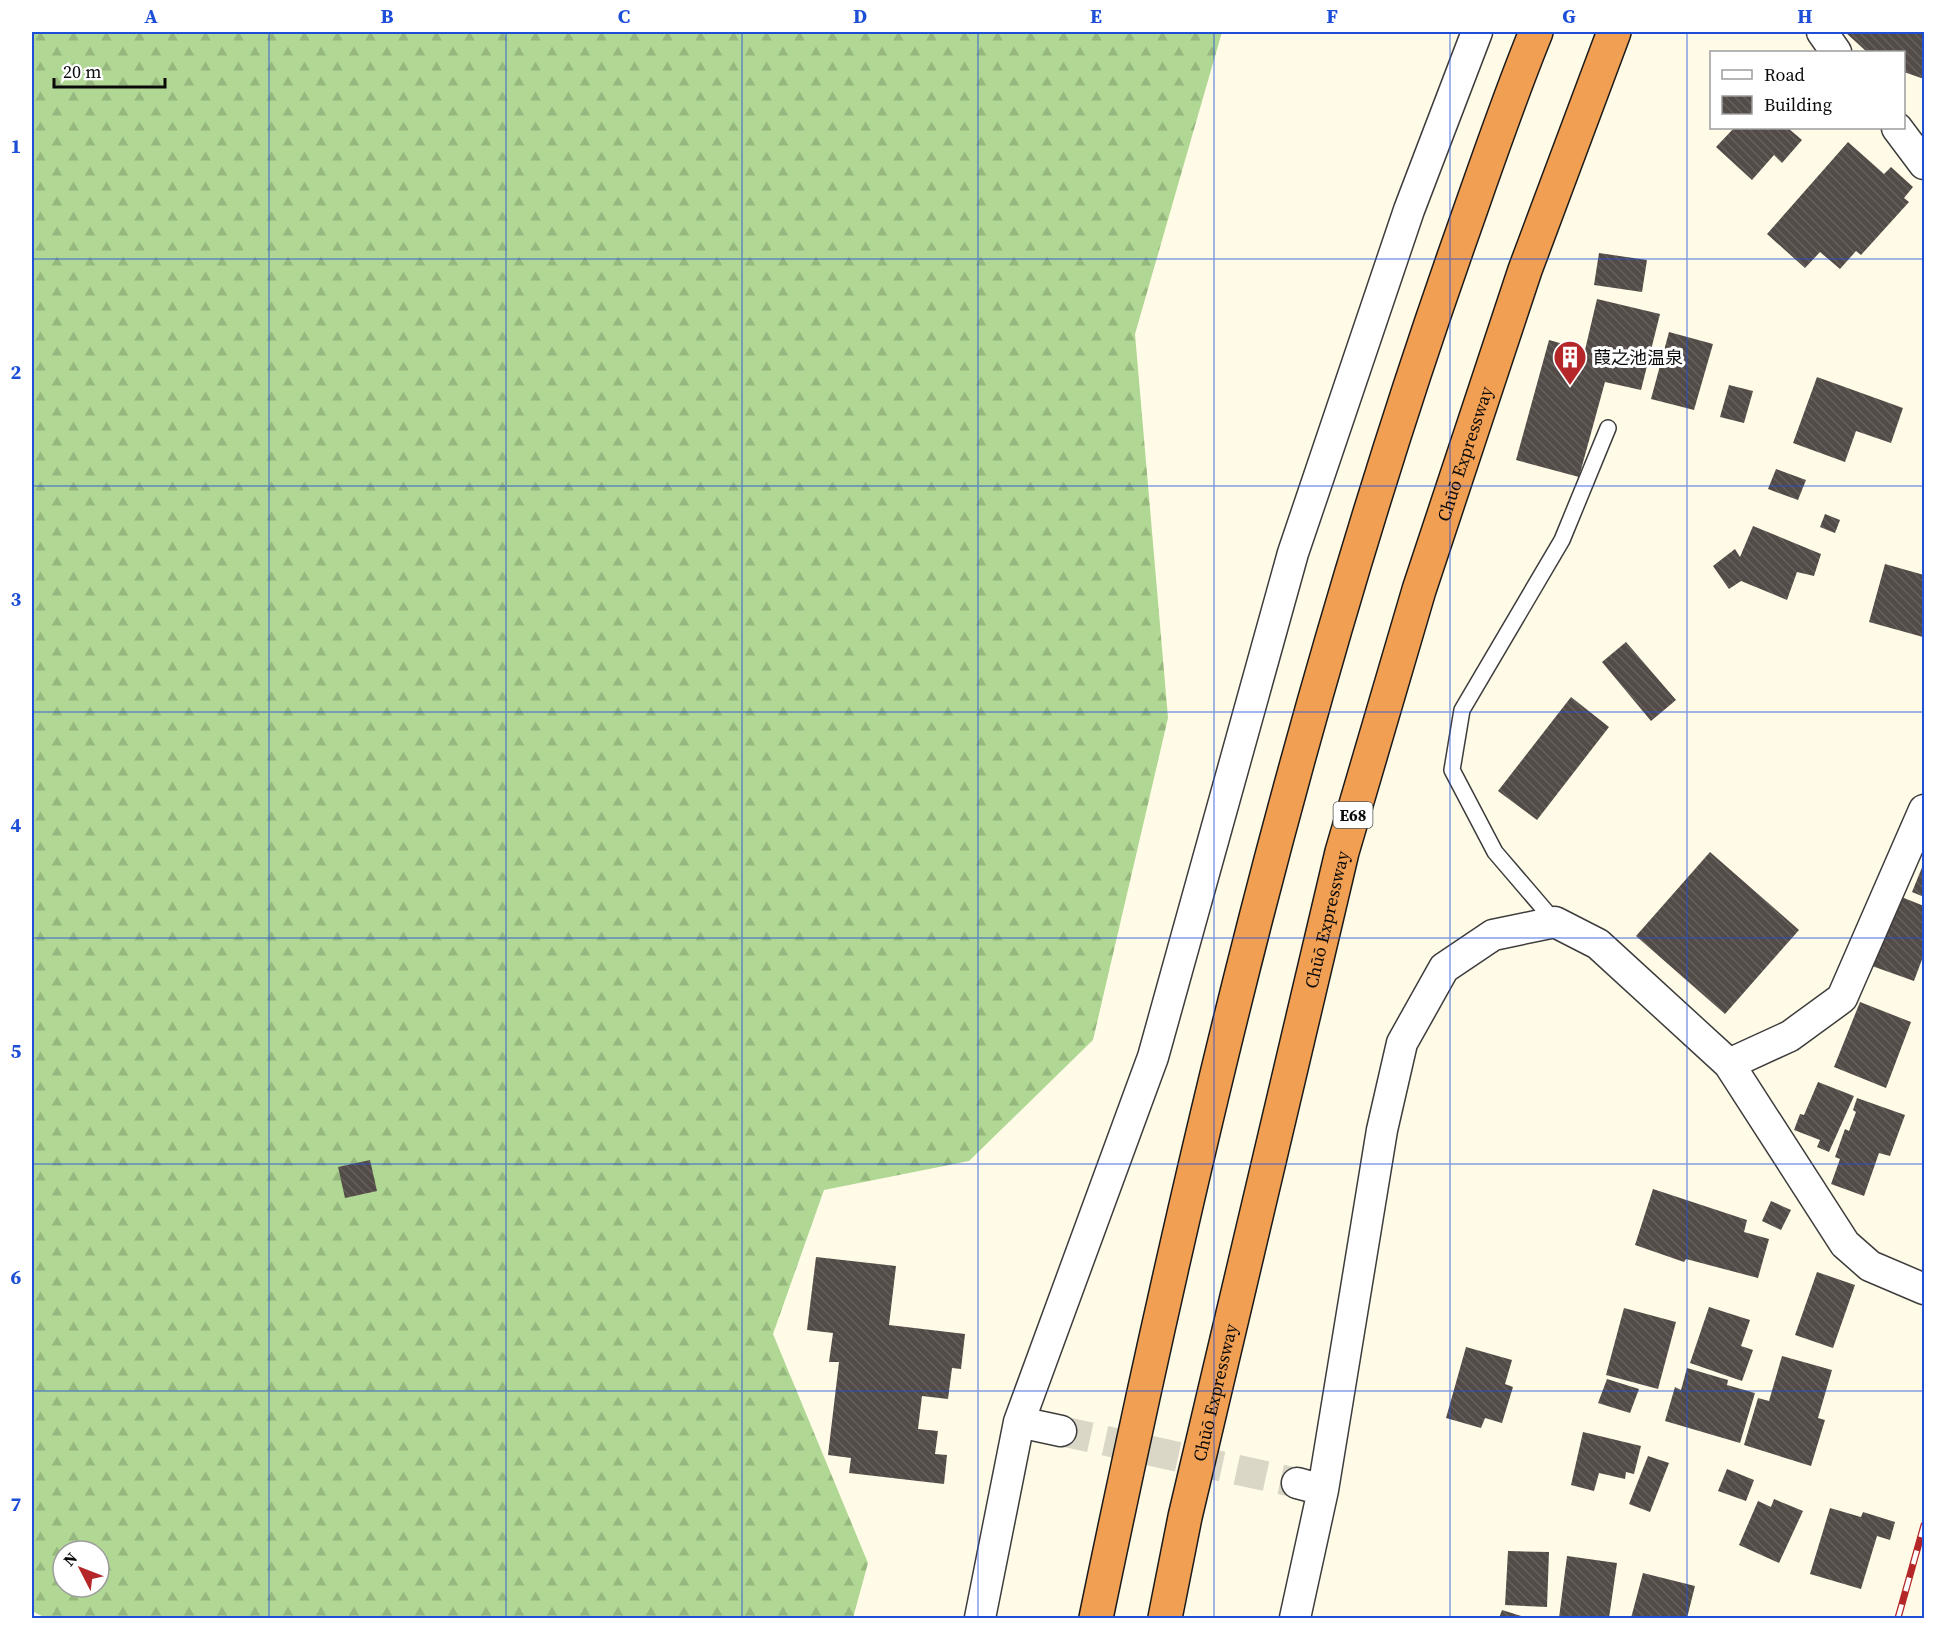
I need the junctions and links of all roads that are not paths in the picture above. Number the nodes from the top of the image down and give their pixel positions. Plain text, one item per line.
1 (1477, 32) edge
2 (1536, 32) edge
3 (1614, 32) edge
4 (1822, 32) edge
5 (1835, 51) edge
6 (1898, 129) edge
7 (1924, 164) edge
8 (1608, 428) dead end
9 (1924, 810) edge
10 (1554, 922) junction
11 (1729, 1064) junction
12 (1924, 1289) edge
13 (1019, 1422) junction
14 (1061, 1431) tunnel mouth
15 (1121, 1497) junction
16 (980, 1618) edge
17 (1084, 1618) edge
18 (1096, 1618) edge
19 (1165, 1618) edge
20 (1295, 1618) edge

1 - 13 street
2 - 15 highway
3 - 19 highway, Chūō Expressway / E68
4 - 5 street
6 - 7 street
8 - 10 lane
9 - 11 street
10 - 11 street
10 - 20 street
11 - 12 street
13 - 14 street
13 - 16 street
15 - 17 lane
15 - 18 highway

